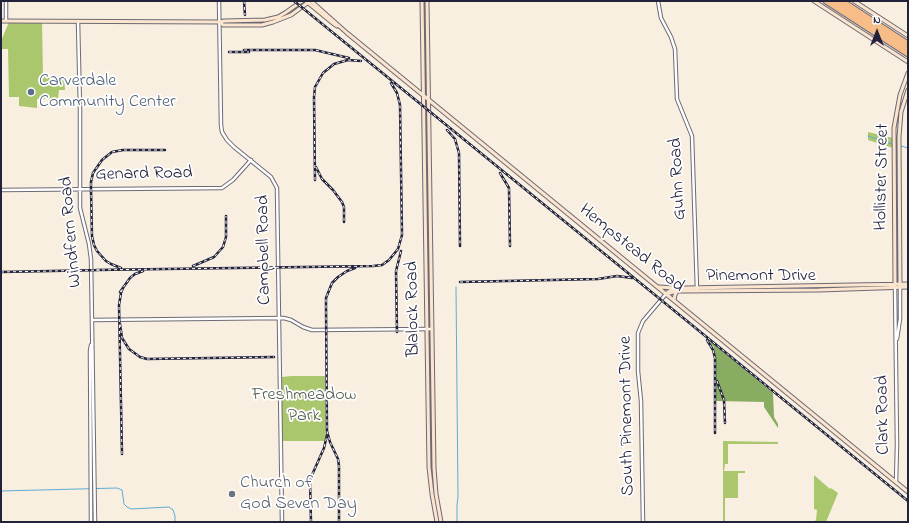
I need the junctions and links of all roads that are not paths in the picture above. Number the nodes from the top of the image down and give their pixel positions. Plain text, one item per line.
1 (6, 1) edge
2 (219, 1) edge
3 (302, 1) edge
4 (308, 1) edge
5 (422, 1) edge
6 (427, 1) edge
7 (658, 1) edge
8 (814, 1) edge
9 (826, 1) edge
10 (834, 1) edge
11 (842, 1) edge
12 (854, 1) edge
13 (423, 13) junction
14 (427, 18) junction
15 (249, 20) junction
16 (1, 21) edge
17 (6, 21) junction
18 (78, 21) junction
19 (220, 22) junction
20 (249, 25) junction
21 (908, 36) edge
22 (907, 48) edge
23 (908, 58) edge
24 (903, 59) junction
25 (908, 62) edge
26 (908, 73) edge
27 (424, 86) junction
28 (415, 88) junction
29 (908, 90) edge
30 (900, 95) junction
31 (424, 96) junction
32 (905, 97) junction
33 (428, 100) junction
34 (437, 107) junction
35 (429, 109) junction
36 (424, 131) junction
37 (429, 131) junction
38 (251, 160) junction
39 (424, 164) junction
40 (429, 164) junction
41 (80, 189) junction
42 (1, 190) edge
43 (426, 198) junction
44 (430, 198) junction
45 (908, 284) edge
46 (895, 285) junction
47 (900, 285) junction
48 (658, 287) junction
49 (908, 287) edge
50 (697, 289) junction
51 (427, 290) junction
52 (432, 290) junction
53 (677, 290) junction
54 (666, 294) junction
55 (674, 300) junction
56 (279, 318) junction
57 (92, 320) junction
58 (432, 329) junction
59 (428, 330) junction
60 (896, 348) junction
61 (428, 356) junction
62 (433, 356) junction
63 (428, 384) junction
64 (433, 384) junction
65 (429, 413) junction
66 (433, 413) junction
67 (434, 441) junction
68 (429, 442) junction
69 (430, 467) junction
70 (434, 468) junction
71 (896, 482) junction
72 (908, 492) edge
73 (432, 494) junction
74 (436, 494) junction
75 (435, 508) junction
76 (93, 518) junction
77 (441, 518) junction
78 (91, 522) edge
79 (95, 522) edge
80 (282, 522) edge
81 (437, 522) edge
82 (441, 522) edge
83 (643, 522) edge

1 - 17 street
2 - 19 street, Campbell Road
3 - 15 main road
4 - 20 main road
4 - 28 main road, Hempstead Road
5 - 13 main road, Blalock Road
6 - 14 main road, Blalock Road
7 - 50 street, Guhn Road
8 - 24 main road
9 - 22 highway
10 - 22 highway
11 - 22 highway
12 - 21 main road
13 - 14 main road
13 - 27 main road, Blalock Road
14 - 33 main road, Blalock Road
15 - 19 main road
15 - 20 main road
16 - 17 main road
17 - 18 main road
18 - 19 main road
18 - 41 street, Windfern Road
19 - 20 main road
19 - 38 street, Campbell Road
23 - 24 main road
24 - 25 main road
26 - 30 main road, Hollister Street
27 - 28 main road
27 - 31 main road, Blalock Road
28 - 31 main road, Hempstead Road
29 - 32 main road, Hollister Street
30 - 32 main road
30 - 46 main road, Hollister Street
31 - 33 main road, Hempstead Road
31 - 36 main road, Blalock Road
32 - 47 main road, Hollister Street
33 - 34 main road, Hempstead Road
33 - 35 main road, Blalock Road
34 - 35 main road
34 - 48 main road, Hempstead Road
35 - 37 main road, Blalock Road
36 - 37 main road
36 - 39 main road, Blalock Road
37 - 40 main road, Blalock Road
38 - 41 street, Genard Road
38 - 56 street, Campbell Road
39 - 40 main road
39 - 43 main road, Blalock Road
40 - 44 main road, Blalock Road
41 - 42 street, Genard Road
41 - 57 street, Windfern Road
43 - 44 main road
43 - 51 main road, Blalock Road
44 - 52 main road, Blalock Road
45 - 47 main road, Pinemont Drive
46 - 47 main road, Pinemont Drive
46 - 50 main road, Pinemont Drive
46 - 60 street, Clark Road
47 - 49 main road, Pinemont Drive
47 - 60 street, Clark Road
48 - 53 main road
48 - 54 main road, Hempstead Road
50 - 53 main road, Pinemont Drive
51 - 52 main road
51 - 59 main road, Blalock Road
52 - 58 main road, Blalock Road
53 - 54 main road, Pinemont Drive
53 - 55 main road
54 - 55 main road, Hempstead Road
54 - 83 street, South Pinemont Drive
55 - 71 main road, Hempstead Road
56 - 57 street
56 - 59 street
56 - 80 street, Campbell Road
57 - 76 street, Windfern Road
58 - 59 street
58 - 62 main road, Blalock Road
59 - 61 main road, Blalock Road
60 - 71 street, Clark Road
61 - 62 main road
61 - 63 main road, Blalock Road
62 - 64 main road, Blalock Road
63 - 64 main road
63 - 65 main road, Blalock Road
64 - 66 main road, Blalock Road
65 - 66 main road
65 - 68 main road, Blalock Road
66 - 67 main road, Blalock Road
67 - 68 main road
67 - 70 main road, Blalock Road
68 - 69 main road, Blalock Road
69 - 70 main road
69 - 73 main road, Blalock Road
70 - 74 main road, Blalock Road
71 - 72 main road, Hempstead Road
73 - 74 main road
73 - 75 main road, Blalock Road
74 - 77 main road, Blalock Road
75 - 77 main road
75 - 81 main road, Blalock Road
76 - 78 street, Windfern Road
76 - 79 street, Windfern Road
77 - 82 main road, Blalock Road

